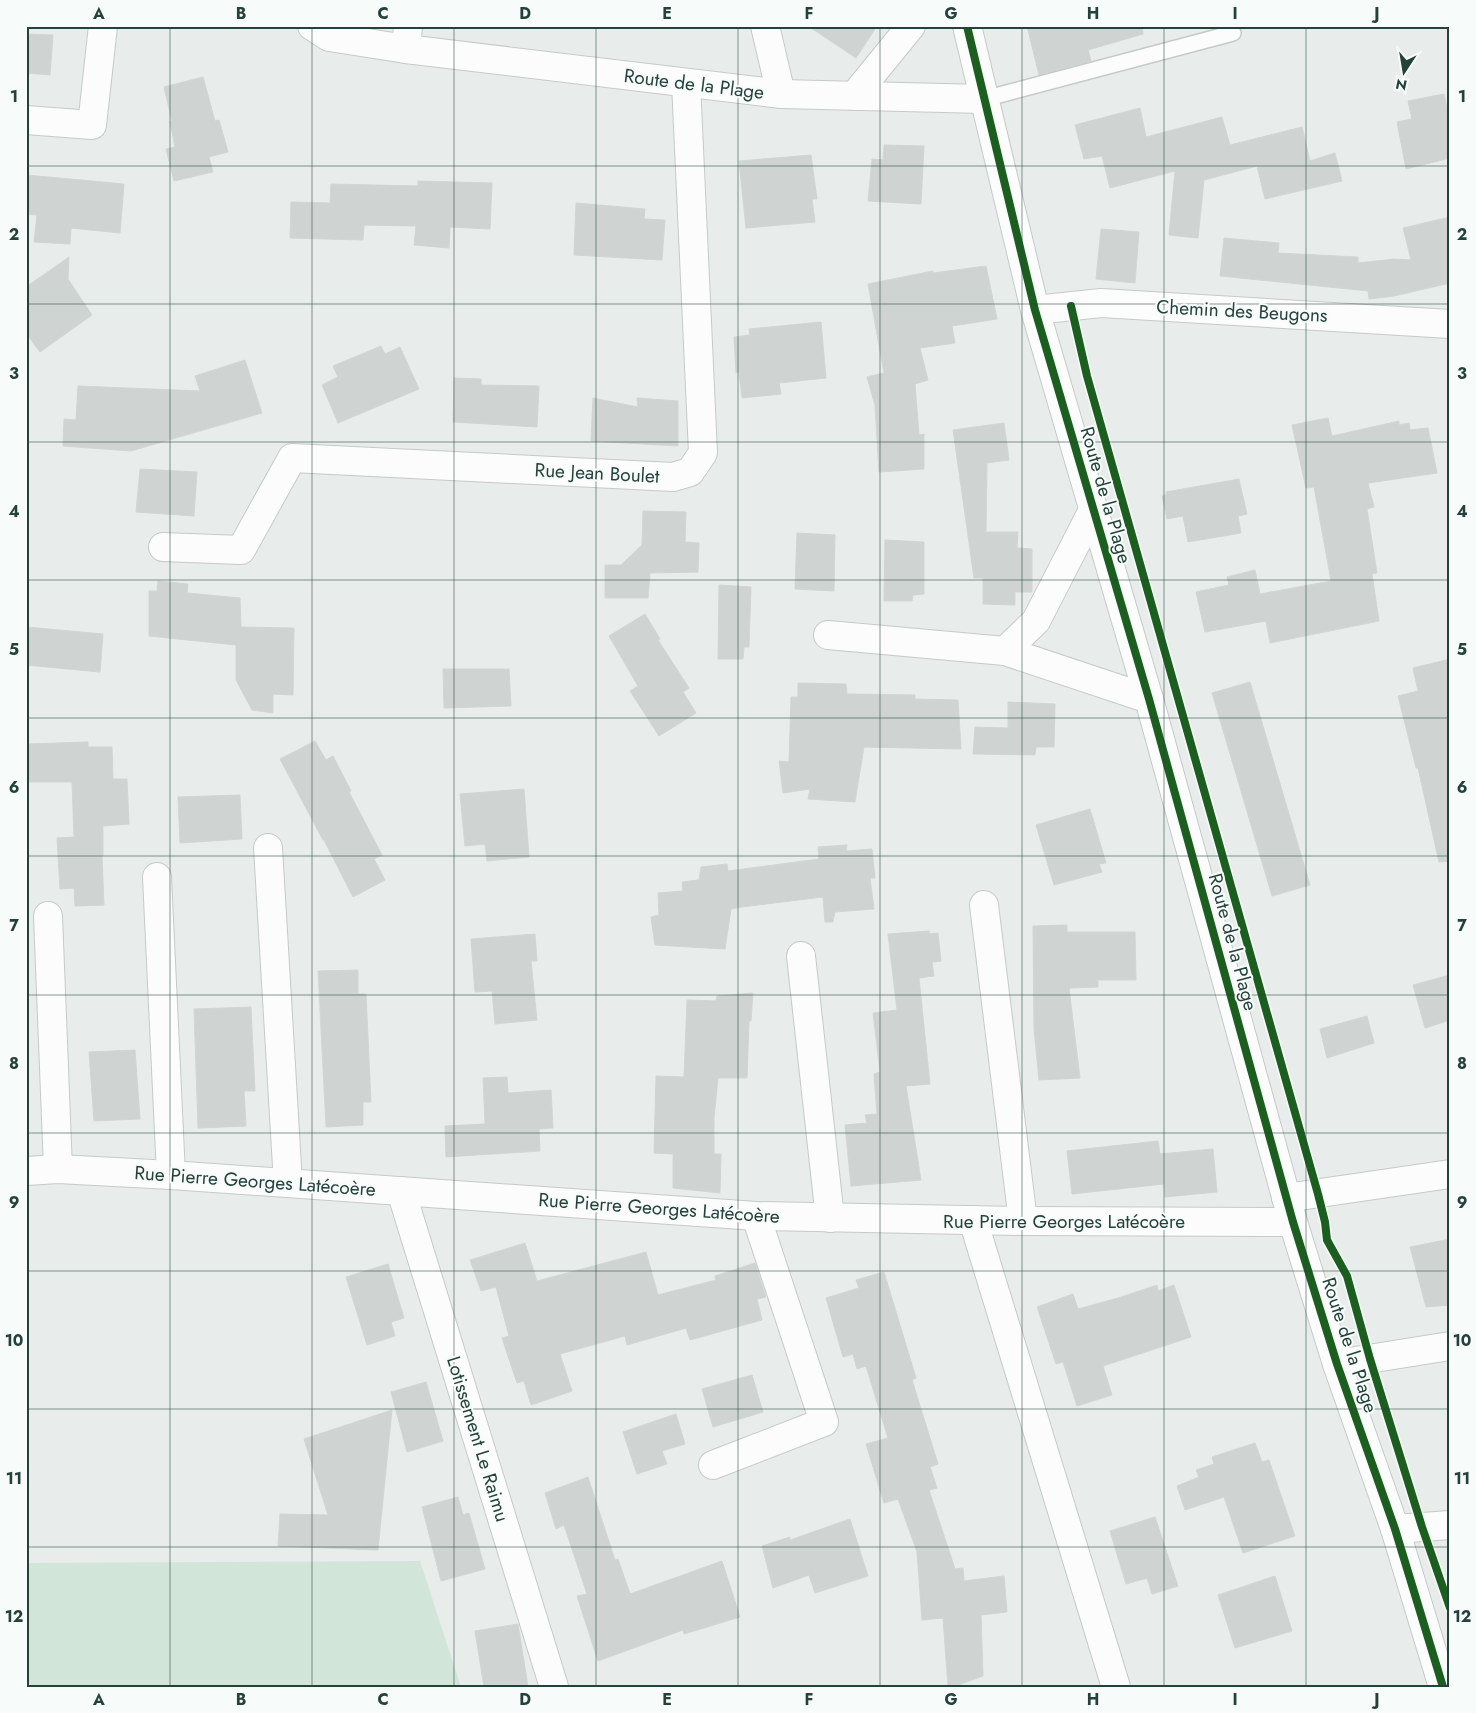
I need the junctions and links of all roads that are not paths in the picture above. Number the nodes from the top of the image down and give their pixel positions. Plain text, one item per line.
1 (103, 26) edge
2 (312, 26) edge
3 (765, 26) edge
4 (910, 26) edge
5 (967, 26) edge
6 (1233, 33) dead end
7 (407, 38) edge
8 (686, 83) junction
9 (781, 94) junction
10 (854, 96) junction
11 (984, 99) junction
12 (26, 120) edge
13 (1034, 310) junction
14 (1450, 324) edge
15 (1094, 510) junction
16 (164, 547) dead end
17 (828, 635) dead end
18 (1004, 651) junction
19 (1149, 699) junction
20 (268, 848) dead end
21 (157, 877) dead end
22 (984, 905) dead end
23 (48, 916) dead end
24 (800, 956) dead end
25 (58, 1169) junction
26 (26, 1171) edge
27 (1450, 1174) edge
28 (171, 1175) junction
29 (288, 1183) junction
30 (401, 1191) junction
31 (1289, 1210) junction
32 (756, 1216) junction
33 (830, 1218) junction
34 (973, 1220) junction
35 (1023, 1221) junction
36 (1450, 1346) edge
37 (1337, 1364) junction
38 (713, 1465) dead end
39 (1450, 1525) edge
40 (1395, 1529) junction
41 (554, 1687) edge
42 (1116, 1687) edge
43 (1443, 1687) edge

1 - 12 street
2 - 7 street, Route de la Plage
3 - 9 street
4 - 10 street
5 - 11 street, Route de la Plage
6 - 11 lane
7 - 8 street, Route de la Plage
8 - 9 street, Route de la Plage
8 - 16 street, Rue Jean Boulet
9 - 10 street, Route de la Plage
10 - 11 street, Route de la Plage
11 - 13 street, Route de la Plage
13 - 14 street, Chemin des Beugons
13 - 15 street, Route de la Plage
15 - 18 street
15 - 19 street, Route de la Plage
17 - 18 street
18 - 19 street
19 - 31 street, Route de la Plage
20 - 29 street
21 - 28 street
22 - 35 street
23 - 25 street
24 - 33 street
25 - 26 street, Rue Pierre Georges Latécoère
25 - 28 street, Rue Pierre Georges Latécoère
27 - 31 street, Rue Pierre Georges Latécoère
28 - 29 street, Rue Pierre Georges Latécoère
29 - 30 street, Rue Pierre Georges Latécoère
30 - 32 street, Rue Pierre Georges Latécoère
30 - 41 street, Lotissement Le Raimu
31 - 35 street, Rue Pierre Georges Latécoère
31 - 37 street, Route de la Plage
32 - 33 street, Rue Pierre Georges Latécoère
32 - 38 street
33 - 34 street, Rue Pierre Georges Latécoère
34 - 35 street, Rue Pierre Georges Latécoère
34 - 42 street
36 - 37 street
37 - 40 street, Route de la Plage
39 - 40 street
40 - 43 street, Route de la Plage

